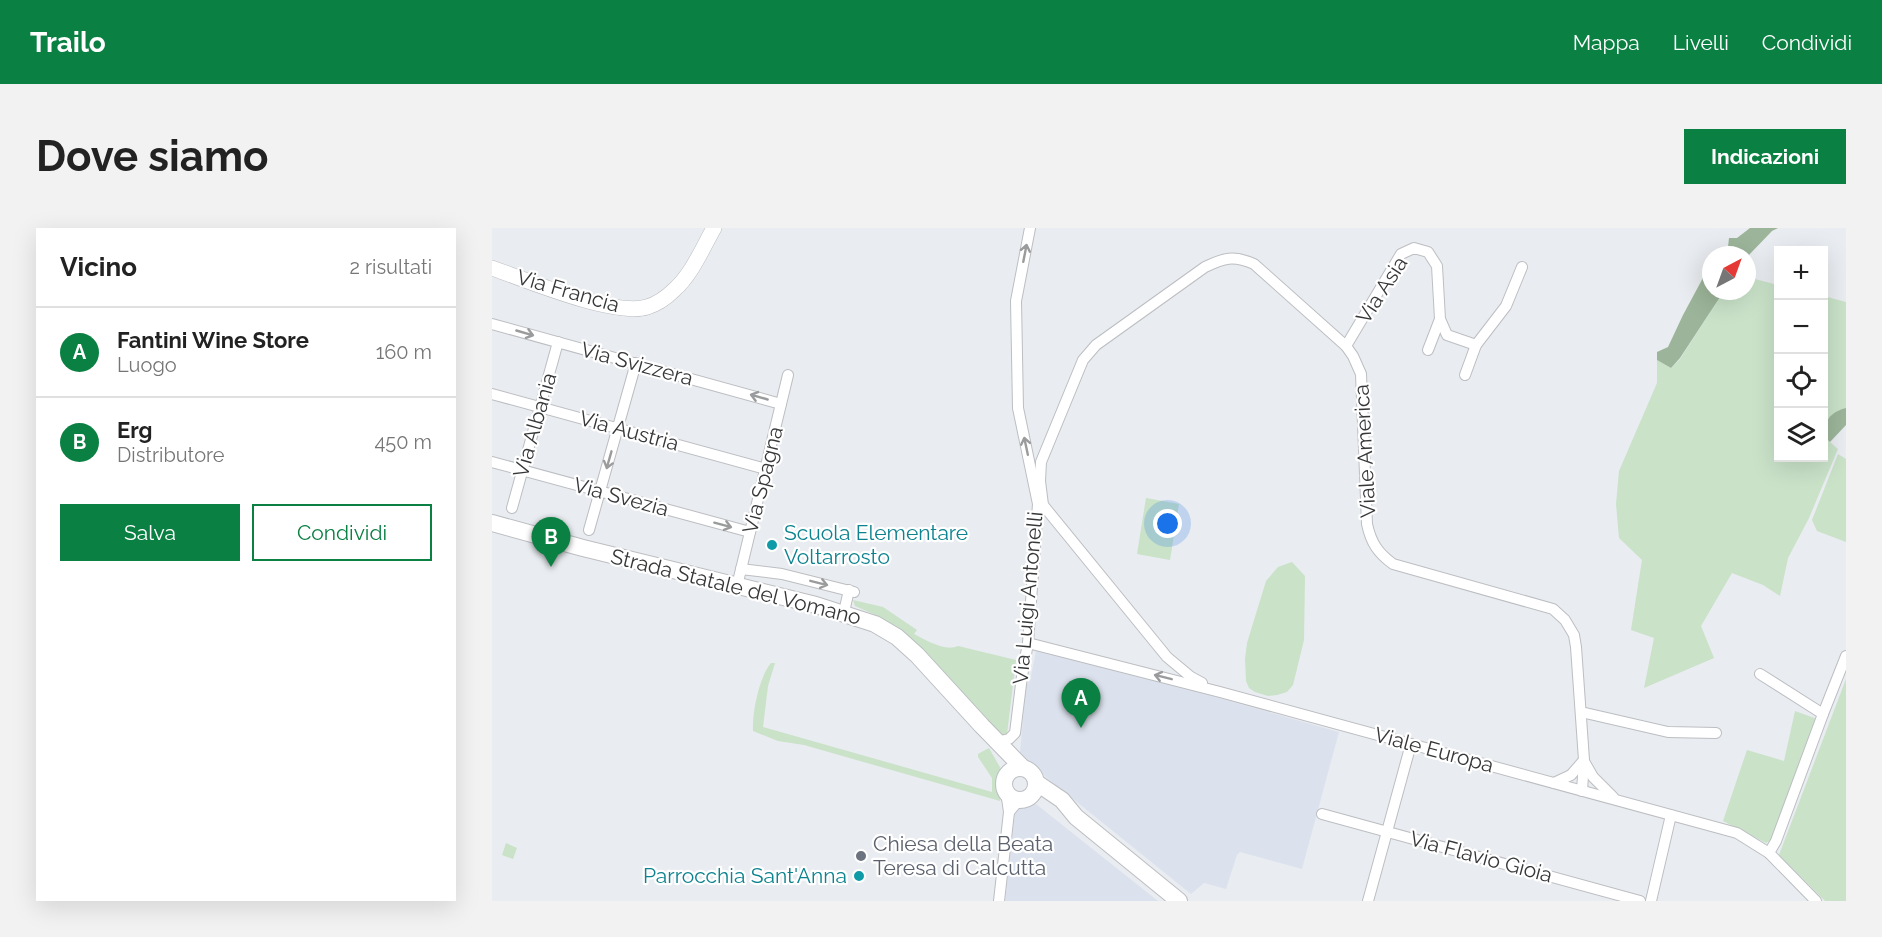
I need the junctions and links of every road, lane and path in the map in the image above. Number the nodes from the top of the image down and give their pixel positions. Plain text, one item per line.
1 (714, 228) edge
2 (1030, 228) edge
3 (1522, 267) dead end
4 (492, 268) edge
5 (1440, 319) junction
6 (492, 324) edge
7 (558, 342) junction
8 (1476, 345) junction
9 (1346, 346) junction
10 (1428, 350) dead end
11 (636, 363) junction
12 (788, 375) dead end
13 (1465, 375) dead end
14 (492, 394) edge
15 (781, 404) junction
16 (539, 407) junction
17 (619, 428) junction
18 (492, 462) edge
19 (765, 469) junction
20 (521, 470) junction
21 (600, 492) junction
22 (1040, 504) junction
23 (512, 507) dead end
24 (497, 528) edge
25 (590, 530) dead end
26 (750, 532) junction
27 (741, 569) junction
28 (737, 586) junction
29 (844, 612) junction
30 (1028, 643) junction
31 (1846, 656) edge
32 (1760, 674) dead end
33 (1220, 692) junction
34 (1581, 712) junction
35 (1822, 714) junction
36 (1716, 733) dead end
37 (1411, 744) junction
38 (1000, 746) junction
39 (1584, 760) junction
40 (1016, 770) junction
41 (1553, 783) junction
42 (1582, 791) junction
43 (1020, 797) junction
44 (1616, 800) junction
45 (1322, 814) dead end
46 (1671, 815) junction
47 (1387, 831) junction
48 (1769, 853) junction
49 (999, 901) edge
50 (1179, 901) edge
51 (1368, 901) edge
52 (1640, 901) edge
53 (1651, 901) edge
54 (1816, 901) edge

1 - 4 main road, Via Francia
22 -> 2 street, Via Luigi Antonelli
3 - 8 street
5 - 8 street
5 - 9 street, Via Asia
5 - 10 street, Via Asia
6 -> 7 street, Via Svizzera
7 - 11 street, Via Svizzera
7 - 16 street, Via Albania
8 - 13 street
9 - 22 street, Viale America
9 - 34 street, Viale America
15 -> 11 street, Via Svizzera
11 - 17 street
12 - 15 street, Via Spagna
14 - 16 street, Via Austria
15 - 19 street, Via Spagna
16 - 17 street, Via Austria
16 - 20 street, Via Albania
17 - 19 street, Via Austria
17 -> 21 street
18 - 20 street, Via Svezia
19 - 26 street, Via Spagna
20 - 21 street, Via Svezia
20 - 23 street, Via Albania
21 - 25 street
21 -> 26 street, Via Svezia
22 - 30 street, Via Luigi Antonelli
22 - 33 street
24 - 28 main road, Strada Statale del Vomano
26 - 27 street, Via Spagna
27 - 28 street, Via Spagna
27 -> 29 street
28 - 29 main road, Strada Statale del Vomano
29 - 38 main road, Strada Statale del Vomano
33 -> 30 street, Viale Europa
30 - 38 street, Via Luigi Antonelli
31 - 35 street
32 - 35 street
33 - 37 street, Viale Europa
34 - 36 street
34 - 39 street, Viale America
35 - 48 street
37 - 41 street, Viale Europa
37 - 47 street
38 - 40 main road, Strada Statale del Vomano
39 - 41 street
39 - 42 street, Viale America
39 - 44 street
40 - 43 main road
40 - 43 main road, Strada Statale del Vomano
41 - 42 street, Viale Europa
42 - 44 street, Viale Europa
43 - 49 street
43 - 50 main road, Strada Statale del Vomano
44 - 46 street, Viale Europa
45 - 47 street, Via Flavio Gioia
46 - 48 street, Viale Europa
46 - 53 street
47 - 51 street
47 - 52 street, Via Flavio Gioia
48 - 54 street, Viale Europa

